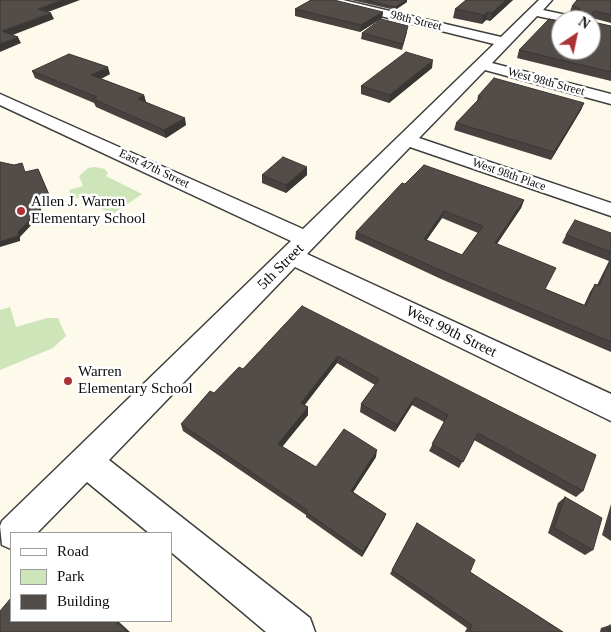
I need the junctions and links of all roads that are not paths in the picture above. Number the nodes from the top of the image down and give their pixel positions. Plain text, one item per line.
1 (328, 0) edge
2 (540, 6) edge
3 (503, 42) junction
4 (481, 64) junction
5 (0, 99) edge
6 (611, 99) edge
7 (408, 140) junction
8 (611, 210) edge
9 (300, 248) junction
10 (611, 408) edge
11 (86, 461) junction
12 (15, 532) edge
13 (10, 537) edge
14 (0, 548) edge
15 (296, 632) edge

1 - 3 street, 98th Street
2 - 3 street, 5th Street
3 - 4 street, 5th Street
4 - 6 street, West 98th Street
4 - 7 street, 5th Street
5 - 9 street, East 47th Street
7 - 8 street, West 98th Place
7 - 9 street, 5th Street
9 - 10 street, West 99th Street
9 - 11 street, 5th Street
11 - 12 street, 5th Street
11 - 15 street
13 - 14 street

